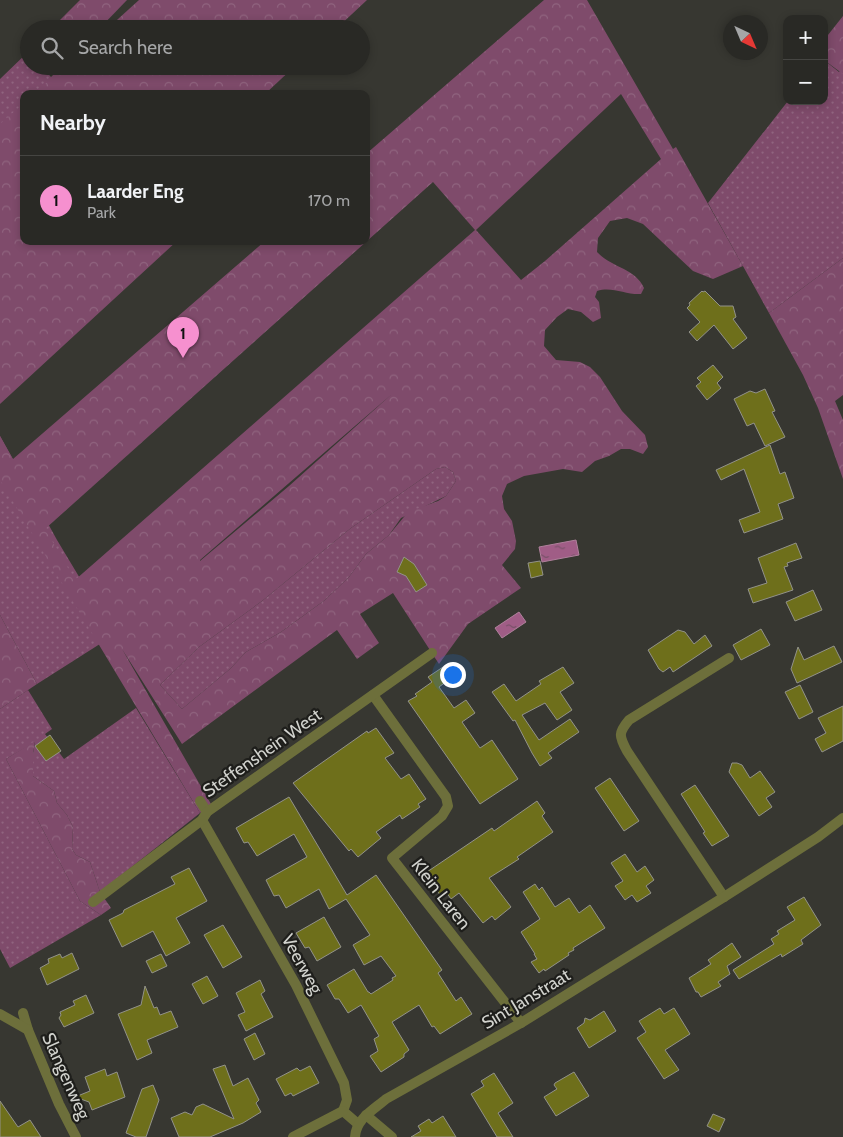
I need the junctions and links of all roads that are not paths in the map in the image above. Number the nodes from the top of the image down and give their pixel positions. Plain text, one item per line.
1 (432, 653) dead end
2 (729, 658) dead end
3 (373, 695) junction
4 (200, 801) dead end
5 (204, 816) junction
6 (843, 818) edge
7 (724, 898) junction
8 (93, 902) dead end
9 (23, 1013) dead end
10 (0, 1014) edge
11 (521, 1023) junction
12 (28, 1030) junction
13 (343, 1111) junction
14 (366, 1115) junction
15 (358, 1124) junction
16 (76, 1137) edge
17 (293, 1137) edge
18 (355, 1137) edge
19 (392, 1137) edge

1 - 3 street, Steffenshein West
2 - 7 street
3 - 5 street, Steffenshein West
3 - 11 street, Klein Laren
4 - 5 street, Veerweg
5 - 8 street, Steffenshein West
5 - 13 street, Veerweg
6 - 7 street, Sint Janstraat
7 - 11 street, Sint Janstraat
9 - 12 street
10 - 12 street, Slangenweg
11 - 14 street, Sint Janstraat
12 - 16 street, Slangenweg
13 - 15 street
13 - 17 street
14 - 15 street, Sint Janstraat
14 - 19 street
15 - 18 street, Sint Janstraat

